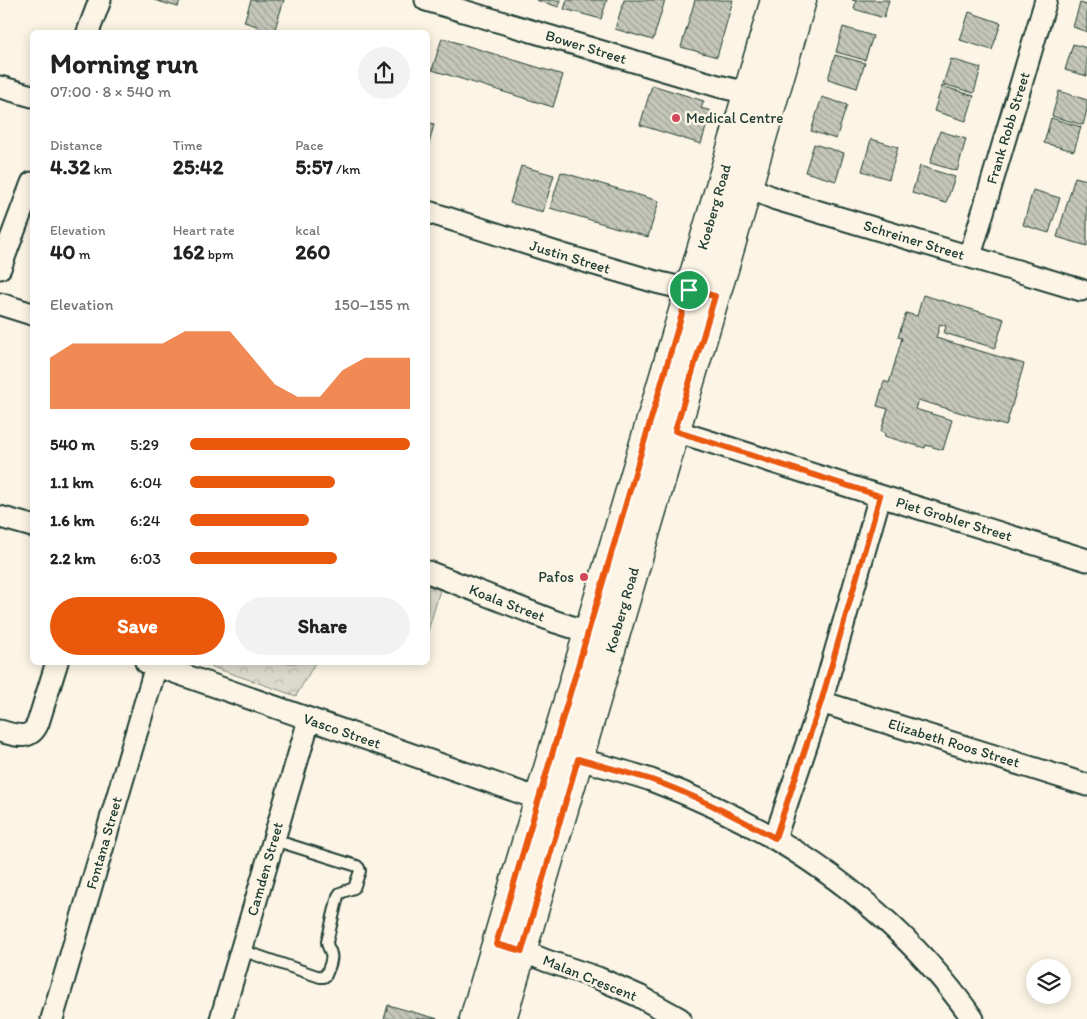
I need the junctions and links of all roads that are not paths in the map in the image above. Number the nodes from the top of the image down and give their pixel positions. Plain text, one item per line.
1 (100, 0) edge
2 (426, 0) edge
3 (775, 0) edge
4 (802, 0) edge
5 (1046, 0) edge
6 (89, 30) edge
7 (0, 87) edge
8 (747, 93) junction
9 (30, 95) edge
10 (747, 187) junction
11 (30, 188) edge
12 (430, 213) edge
13 (970, 256) junction
14 (0, 268) edge
15 (1081, 290) dead end
16 (702, 293) junction
17 (0, 304) edge
18 (30, 313) edge
19 (662, 427) junction
20 (880, 496) junction
21 (0, 517) edge
22 (30, 525) edge
23 (1087, 560) edge
24 (430, 573) edge
25 (588, 632) junction
26 (55, 665) edge
27 (151, 665) edge
28 (154, 665) edge
29 (821, 702) junction
30 (309, 720) junction
31 (0, 731) edge
32 (578, 759) junction
33 (1087, 785) edge
34 (539, 799) junction
35 (775, 838) junction
36 (274, 840) junction
37 (496, 944) junction
38 (241, 950) junction
39 (522, 951) junction
40 (52, 1019) edge
41 (221, 1019) edge
42 (474, 1019) edge
43 (502, 1019) edge
44 (680, 1019) edge
45 (973, 1019) edge

1 - 6 street
2 - 8 street, Bower Street
3 - 8 main road, Koeberg Road
4 - 10 main road, Koeberg Road
5 - 13 street, Frank Robb Street
7 - 9 street
8 - 16 main road, Koeberg Road
10 - 13 street, Schreiner Street
10 - 16 main road, Koeberg Road
11 - 14 street
12 - 16 street, Justin Street
13 - 15 street, Schreiner Street
16 - 19 main road, Koeberg Road
17 - 18 street
19 - 20 street, Piet Grobler Street
19 - 25 main road, Koeberg Road
19 - 32 main road, Koeberg Road
20 - 23 street, Piet Grobler Street
20 - 29 street
21 - 22 street
24 - 25 street, Koala Street
25 - 34 main road, Koeberg Road
26 - 31 street
27 - 40 street, Fontana Street
28 - 30 street, Vasco Street
29 - 33 street, Elizabeth Roos Street
29 - 35 street
30 - 34 street, Vasco Street
30 - 36 street, Camden Street
32 - 35 street
32 - 39 main road, Koeberg Road
34 - 37 main road, Koeberg Road
35 - 45 street
36 - 38 street, Camden Street
36 - 38 lane
37 - 39 street, Malan Crescent
37 - 42 main road, Koeberg Road
38 - 41 street, Camden Street
39 - 43 main road, Koeberg Road
39 - 44 street, Malan Crescent

